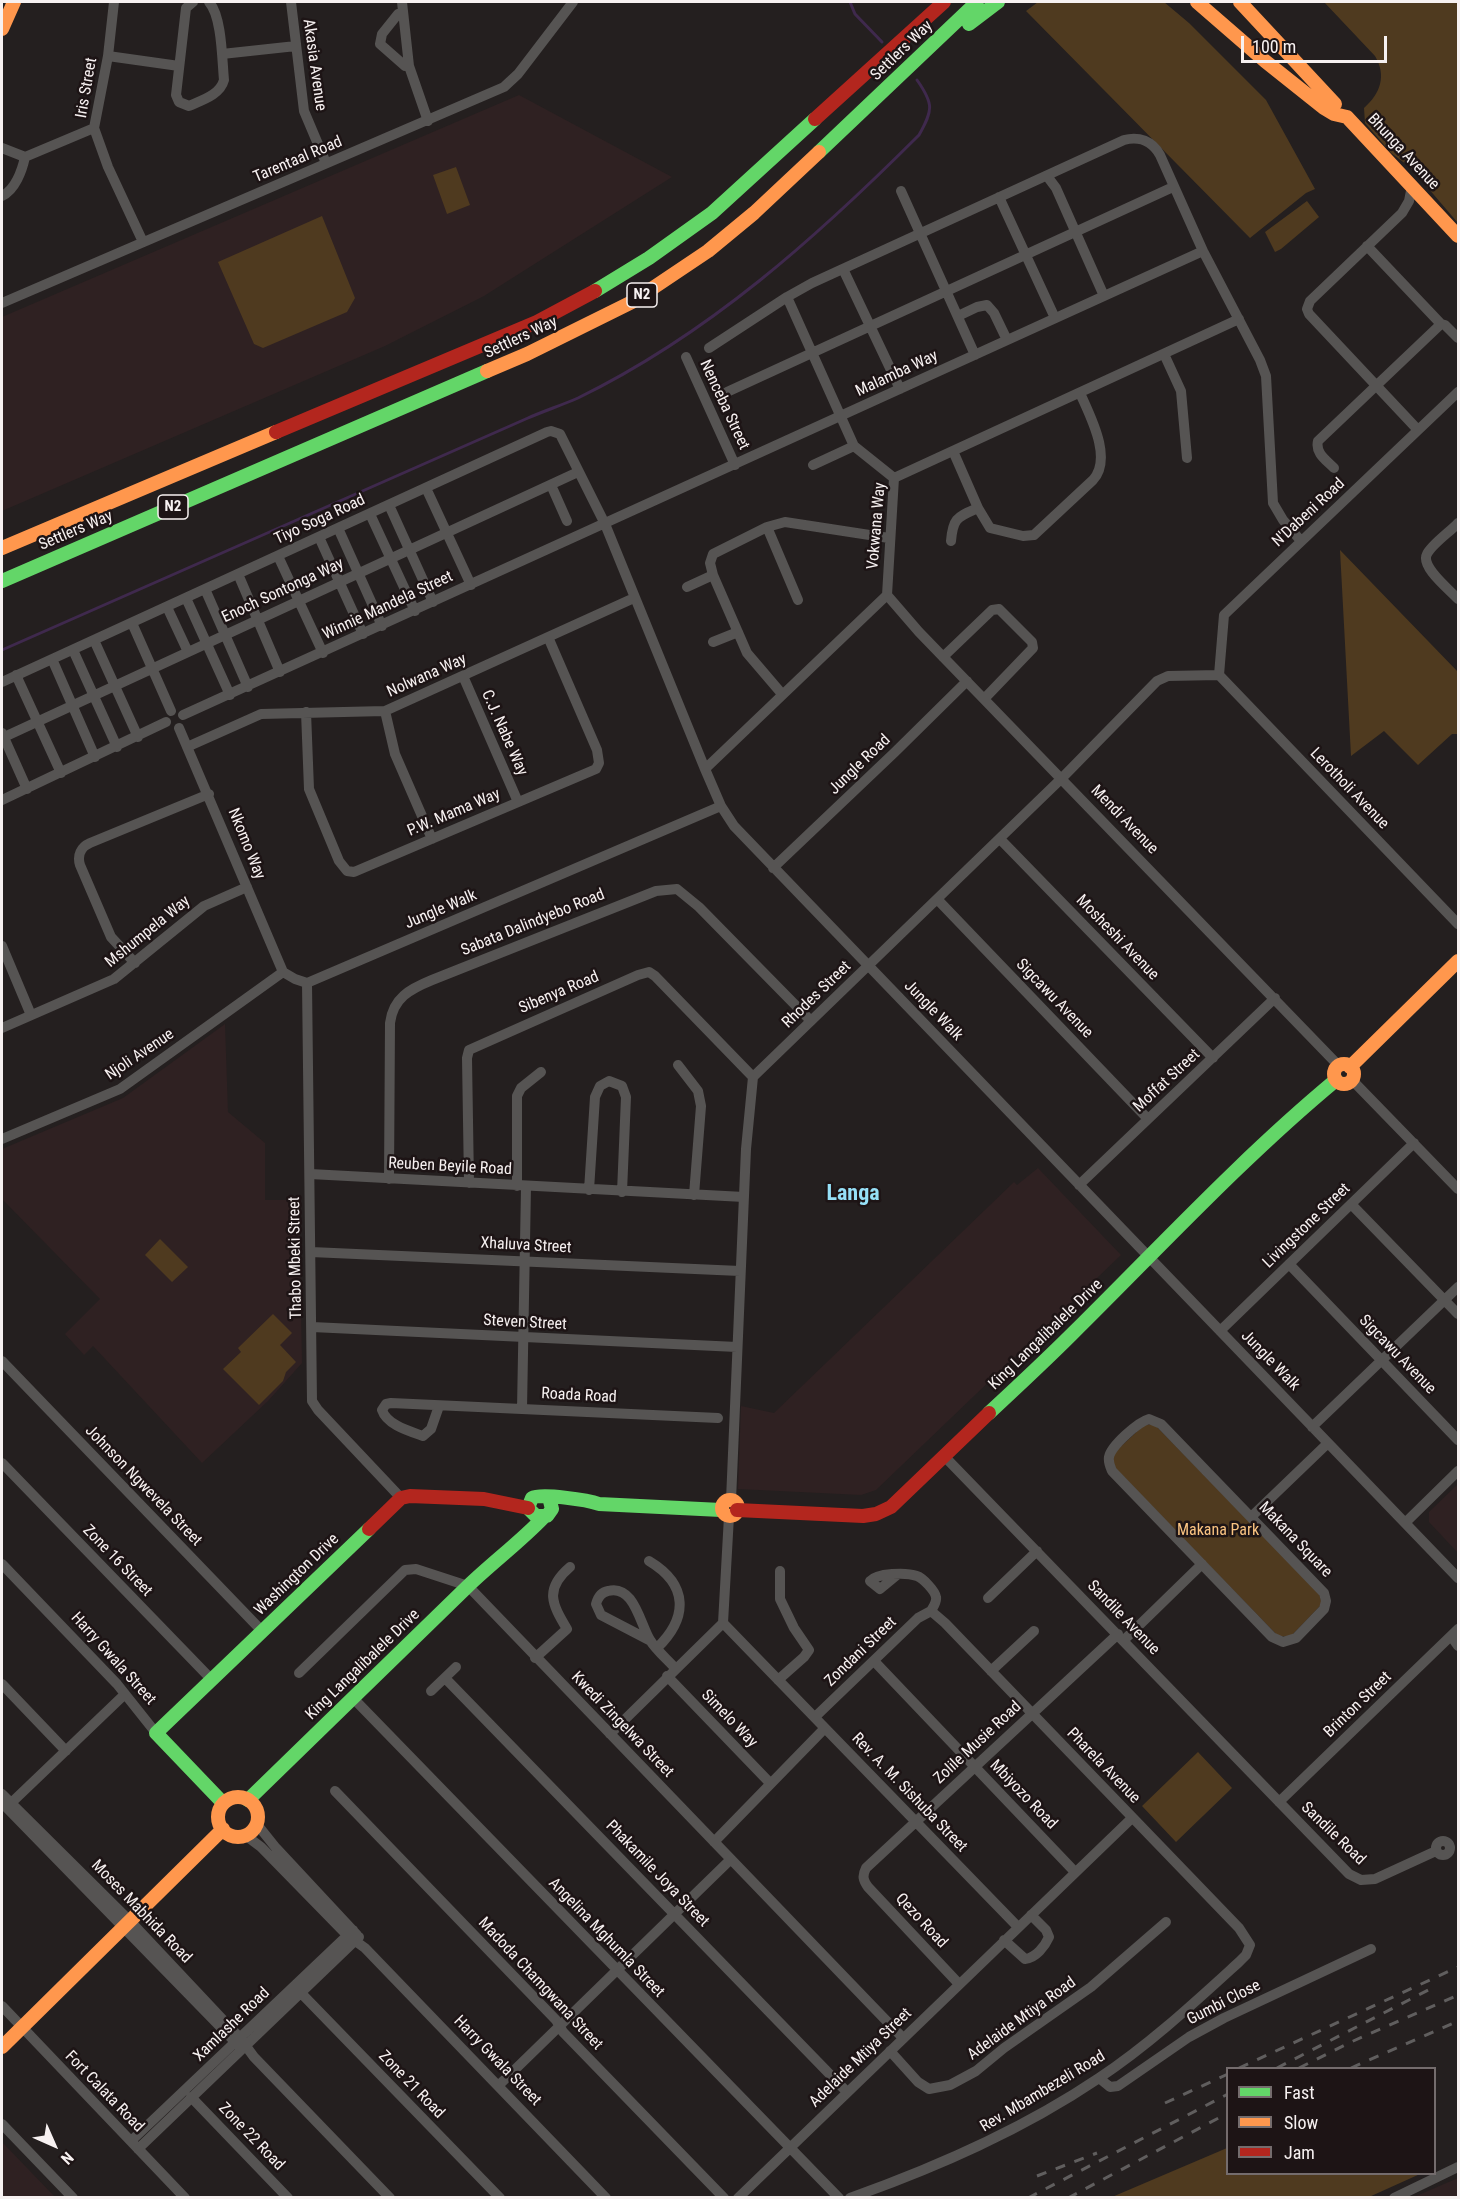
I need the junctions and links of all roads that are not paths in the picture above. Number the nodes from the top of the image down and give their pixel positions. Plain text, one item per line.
1 (14, 2) edge
2 (114, 2) edge
3 (193, 2) edge
4 (209, 2) edge
5 (291, 2) edge
6 (573, 2) edge
7 (944, 2) edge
8 (977, 2) edge
9 (998, 2) edge
10 (1197, 2) edge
11 (1240, 2) edge
12 (1256, 2) edge
13 (402, 7) edge
14 (2, 29) edge
15 (296, 46) junction
16 (928, 47) junction
17 (222, 54) junction
18 (108, 56) junction
19 (178, 66) junction
20 (409, 66) junction
21 (1327, 95) junction
22 (1347, 117) junction
23 (428, 121) junction
24 (94, 128) junction
25 (2, 148) edge
26 (25, 157) junction
27 (326, 163) junction
28 (1047, 176) junction
29 (1412, 186) junction
30 (1173, 187) junction
31 (901, 191) dead end
32 (2, 196) edge
33 (999, 197) junction
34 (1076, 232) junction
35 (921, 234) junction
36 (1458, 236) edge
37 (143, 242) junction
38 (1367, 246) junction
39 (1203, 251) junction
40 (1025, 255) junction
41 (843, 269) junction
42 (947, 291) junction
43 (1104, 296) junction
44 (787, 297) junction
45 (2, 303) edge
46 (958, 316) junction
47 (1055, 318) junction
48 (1239, 320) junction
49 (1441, 324) junction
50 (871, 326) junction
51 (1458, 339) edge
52 (1007, 340) junction
53 (709, 348) dead end
54 (812, 353) junction
55 (975, 354) junction
56 (1164, 354) junction
57 (686, 357) dead end
58 (1376, 386) junction
59 (900, 389) junction
60 (727, 392) dead end
61 (1458, 392) edge
62 (1080, 393) junction
63 (840, 417) junction
64 (1418, 430) junction
65 (854, 446) junction
66 (952, 451) junction
67 (1187, 458) dead end
68 (735, 465) junction
69 (813, 465) dead end
70 (1334, 468) dead end
71 (578, 472) junction
72 (894, 478) junction
73 (551, 485) junction
74 (426, 488) junction
75 (389, 505) junction
76 (978, 508) junction
77 (370, 514) junction
78 (567, 520) dead end
79 (1458, 523) edge
80 (605, 524) junction
81 (767, 527) junction
82 (338, 528) junction
83 (447, 533) junction
84 (319, 537) junction
85 (889, 538) junction
86 (951, 541) dead end
87 (1301, 541) junction
88 (2, 548) edge
89 (409, 550) junction
90 (278, 556) junction
91 (391, 559) junction
92 (238, 574) junction
93 (358, 574) junction
94 (713, 574) junction
95 (2, 581) edge
96 (339, 582) junction
97 (471, 585) junction
98 (687, 587) dead end
99 (205, 589) junction
100 (886, 595) junction
101 (186, 598) junction
102 (634, 598) junction
103 (1458, 599) edge
104 (798, 600) dead end
105 (299, 601) junction
106 (433, 602) junction
107 (167, 607) junction
108 (415, 611) junction
109 (258, 620) junction
110 (132, 623) junction
111 (382, 626) junction
112 (738, 632) junction
113 (363, 634) junction
114 (225, 635) junction
115 (548, 637) junction
116 (94, 640) junction
117 (713, 642) dead end
118 (206, 644) junction
119 (73, 650) junction
120 (188, 652) junction
121 (323, 653) junction
122 (943, 657) junction
123 (52, 659) junction
124 (152, 668) junction
125 (280, 672) junction
126 (16, 675) junction
127 (1219, 675) junction
128 (463, 676) junction
129 (967, 681) junction
130 (2, 682) edge
131 (114, 685) junction
132 (248, 687) junction
133 (782, 694) junction
134 (94, 695) junction
135 (230, 695) junction
136 (984, 699) junction
137 (72, 705) junction
138 (171, 711) junction
139 (385, 711) junction
140 (306, 712) junction
141 (183, 715) junction
142 (38, 721) junction
143 (166, 722) junction
144 (179, 728) junction
145 (2, 736) edge
146 (138, 737) junction
147 (117, 747) junction
148 (187, 747) junction
149 (95, 757) junction
150 (705, 769) junction
151 (61, 772) junction
152 (1062, 778) junction
153 (27, 789) junction
154 (209, 794) junction
155 (3, 795) edge
156 (518, 802) junction
157 (722, 806) junction
158 (432, 839) junction
159 (1000, 839) junction
160 (773, 868) junction
161 (247, 887) junction
162 (937, 899) junction
163 (1458, 924) edge
164 (2, 946) edge
165 (1458, 961) edge
166 (135, 963) junction
167 (868, 966) junction
168 (283, 972) junction
169 (307, 983) junction
170 (1275, 998) junction
171 (31, 1015) junction
172 (811, 1021) junction
173 (2, 1028) edge
174 (1213, 1058) junction
175 (678, 1065) dead end
176 (1347, 1071) junction
177 (541, 1072) dead end
178 (753, 1077) junction
179 (1148, 1119) junction
180 (2, 1139) edge
181 (1414, 1143) junction
182 (310, 1174) junction
183 (389, 1179) junction
184 (470, 1183) junction
185 (1079, 1185) junction
186 (522, 1186) junction
187 (1458, 1189) edge
188 (589, 1190) junction
189 (622, 1192) junction
190 (694, 1195) junction
191 (744, 1197) junction
192 (1352, 1204) junction
193 (311, 1252) junction
194 (1149, 1257) junction
195 (525, 1261) junction
196 (1289, 1264) junction
197 (740, 1271) junction
198 (1458, 1287) edge
199 (1445, 1300) junction
200 (1458, 1314) edge
201 (312, 1327) junction
202 (1220, 1331) junction
203 (523, 1338) junction
204 (737, 1347) junction
205 (1382, 1360) junction
206 (2, 1361) edge
207 (439, 1406) junction
208 (522, 1408) junction
209 (718, 1418) dead end
210 (1312, 1427) junction
211 (1458, 1440) edge
212 (1328, 1443) junction
213 (945, 1456) junction
214 (2, 1463) edge
215 (1458, 1471) edge
216 (401, 1498) junction
217 (599, 1504) junction
218 (730, 1509) junction
219 (537, 1510) junction
220 (1251, 1517) junction
221 (1405, 1523) junction
222 (1037, 1551) junction
223 (649, 1561) dead end
224 (2, 1564) edge
225 (1202, 1564) junction
226 (570, 1567) dead end
227 (780, 1571) dead end
228 (897, 1575) dead end
229 (1458, 1578) edge
230 (468, 1586) junction
231 (988, 1598) dead end
232 (931, 1611) junction
233 (723, 1623) junction
234 (262, 1631) junction
235 (1034, 1631) dead end
236 (1455, 1632) edge
237 (1121, 1637) junction
238 (653, 1644) junction
239 (1458, 1646) edge
240 (535, 1658) junction
241 (874, 1661) junction
242 (456, 1666) dead end
243 (991, 1671) junction
244 (671, 1672) junction
245 (299, 1673) dead end
246 (445, 1678) junction
247 (212, 1680) junction
248 (778, 1680) junction
249 (2, 1684) edge
250 (431, 1691) dead end
251 (125, 1694) junction
252 (353, 1698) junction
253 (1032, 1713) junction
254 (815, 1717) junction
255 (825, 1728) junction
256 (156, 1733) junction
257 (610, 1734) junction
258 (66, 1751) junction
259 (975, 1766) junction
260 (770, 1783) junction
261 (335, 1791) dead end
262 (2, 1794) edge
263 (248, 1800) junction
264 (1279, 1802) junction
265 (223, 1803) junction
266 (5, 1806) edge
267 (1132, 1818) junction
268 (916, 1822) junction
269 (256, 1823) junction
270 (223, 1829) junction
271 (245, 1835) junction
272 (714, 1842) junction
273 (1454, 1845) edge
274 (730, 1860) junction
275 (1076, 1872) junction
276 (863, 1877) joint
277 (675, 1914) junction
278 (1031, 1915) junction
279 (1166, 1922) dead end
280 (127, 1924) junction
281 (1018, 1928) junction
282 (353, 1936) junction
283 (1004, 1941) junction
284 (1250, 1945) joint
285 (1371, 1949) dead end
286 (617, 1970) junction
287 (959, 1984) junction
288 (301, 1993) junction
289 (2, 2006) edge
290 (21, 2026) junction
291 (560, 2026) junction
292 (903, 2038) junction
293 (241, 2044) junction
294 (2, 2047) edge
295 (890, 2051) junction
296 (1099, 2078) junction
297 (498, 2086) junction
298 (847, 2092) junction
299 (191, 2097) junction
300 (2, 2124) edge
301 (134, 2145) junction
302 (789, 2148) junction
303 (1458, 2167) edge
304 (73, 2198) edge
305 (186, 2198) edge
306 (288, 2198) edge
307 (390, 2198) edge
308 (500, 2198) edge
309 (606, 2198) edge
310 (724, 2198) edge
311 (738, 2198) edge
312 (839, 2198) edge
313 (850, 2198) edge
314 (1394, 2198) edge

1 - 14 main road
2 - 18 street, Iris Street
3 - 19 street
4 - 17 street
5 - 15 street, Akasia Avenue
6 - 23 street, Tarentaal Road
7 - 88 main road, Settlers Way / N2
8 - 16 main road, Settlers Way / N2
9 - 16 main road
10 - 22 main road
11 - 21 main road
12 - 21 main road
13 - 20 street
13 - 20 street
15 - 17 street
15 - 27 street, Akasia Avenue
16 - 95 main road, Settlers Way / N2
17 - 19 street
18 - 19 street
18 - 24 street, Iris Street
20 - 23 street
21 - 22 main road, Bhunga Avenue
22 - 29 main road, Bhunga Avenue
23 - 27 street, Tarentaal Road
24 - 26 street
24 - 37 street, Iris Street
25 - 26 street
26 - 32 street
27 - 37 street, Tarentaal Road
28 - 30 street
28 - 33 street
28 - 34 street
29 - 36 main road, Bhunga Avenue
29 - 38 street
30 - 34 street
30 - 39 street
31 - 35 street
33 - 35 street
33 - 40 street
34 - 40 street
34 - 43 street
35 - 41 street
35 - 42 street
37 - 45 street, Tarentaal Road
38 - 49 street
38 - 58 street
39 - 43 street, Malamba Way
39 - 48 street
40 - 42 street
40 - 47 street
41 - 44 street
41 - 50 street
42 - 46 street
42 - 50 street
43 - 47 street, Malamba Way
44 - 53 street
44 - 54 street
46 - 52 street
46 - 55 street
47 - 52 street, Malamba Way
48 - 56 street, Vokwana Way
48 - 87 street
49 - 51 street
49 - 58 street
50 - 54 street
50 - 59 street
52 - 55 street, Malamba Way
54 - 60 street
54 - 63 street
55 - 59 street, Malamba Way
56 - 62 street, Vokwana Way
56 - 67 street
57 - 68 street, Nenceba Street
58 - 64 street
58 - 70 street
59 - 63 street, Malamba Way
61 - 64 street, N'Dabeni Road
62 - 66 street, Vokwana Way
62 - 76 street
63 - 65 street
63 - 68 street, Malamba Way
64 - 87 street, N'Dabeni Road
65 - 69 street
65 - 72 street
66 - 72 street, Vokwana Way
66 - 76 street
68 - 80 street, Malamba Way
71 - 73 street, Enoch Sontonga Way
71 - 74 street, Tiyo Soga Road
71 - 80 street, Tiyo Soga Road
72 - 85 street, Vokwana Way
73 - 78 street
73 - 83 street, Enoch Sontonga Way
74 - 75 street, Tiyo Soga Road
74 - 83 street
75 - 77 street, Tiyo Soga Road
75 - 89 street
76 - 86 street
77 - 82 street, Tiyo Soga Road
77 - 91 street
79 - 103 street
80 - 97 street, Winnie Mandela Street
80 - 102 street
81 - 85 street
81 - 94 street
81 - 104 street
82 - 84 street, Tiyo Soga Road
82 - 93 street
83 - 89 street, Enoch Sontonga Way
83 - 97 street
84 - 90 street, Tiyo Soga Road
84 - 96 street
85 - 100 street, Vokwana Way
87 - 127 street, N'Dabeni Road
89 - 91 street, Enoch Sontonga Way
89 - 106 street
90 - 92 street, Tiyo Soga Road
90 - 105 street
91 - 93 street, Enoch Sontonga Way
91 - 108 street
92 - 99 street, Tiyo Soga Road
92 - 109 street
93 - 96 street, Enoch Sontonga Way
93 - 111 street
94 - 98 street
94 - 112 street
96 - 105 street, Enoch Sontonga Way
96 - 113 street
97 - 106 street, Winnie Mandela Street
99 - 101 street, Tiyo Soga Road
99 - 114 street
100 - 122 street, Mendi Avenue
100 - 133 street
101 - 107 street, Tiyo Soga Road
101 - 118 street
102 - 115 street, Nolwana Way
102 - 150 street
105 - 109 street, Enoch Sontonga Way
105 - 121 street
106 - 108 street, Winnie Mandela Street
107 - 110 street, Tiyo Soga Road
107 - 120 street
108 - 111 street, Winnie Mandela Street
109 - 114 street, Enoch Sontonga Way
109 - 125 street
110 - 116 street, Tiyo Soga Road
110 - 124 street
111 - 113 street, Winnie Mandela Street
112 - 117 street
112 - 133 street
113 - 121 street, Winnie Mandela Street
114 - 118 street, Enoch Sontonga Way
114 - 132 street
115 - 128 street, Nolwana Way
115 - 156 street, P.W. Mama Way
116 - 119 street, Tiyo Soga Road
116 - 131 street
118 - 120 street, Enoch Sontonga Way
118 - 135 street
119 - 123 street, Tiyo Soga Road
119 - 134 street
120 - 124 street, Enoch Sontonga Way
121 - 125 street, Winnie Mandela Street
122 - 129 street, Mendi Avenue
122 - 136 street
123 - 126 street, Tiyo Soga Road
123 - 137 street
124 - 131 street, Enoch Sontonga Way
124 - 138 street
125 - 132 street, Winnie Mandela Street
126 - 130 street, Tiyo Soga Road
126 - 142 street
127 - 152 street, Rhodes Street
127 - 163 street, Lerotholi Avenue
128 - 139 street, Nolwana Way
128 - 156 street, C.J. Nabe Way
129 - 136 street, Mendi Avenue
129 - 160 street, Jungle Road
131 - 134 street, Enoch Sontonga Way
131 - 146 street
132 - 135 street, Winnie Mandela Street
133 - 150 street
134 - 137 street, Enoch Sontonga Way
134 - 147 street
135 - 141 street, Winnie Mandela Street
136 - 152 street, Mendi Avenue
137 - 142 street, Enoch Sontonga Way
137 - 149 street
138 - 141 street
138 - 143 street
139 - 140 street, Nolwana Way
139 - 158 street
140 - 148 street, Nolwana Way
140 - 158 street, P.W. Mama Way
141 - 144 street
142 - 145 street, Enoch Sontonga Way
142 - 151 street
143 - 144 street
143 - 146 street
144 - 148 street, Nkomo Way
145 - 153 street
146 - 147 street
147 - 149 street
148 - 154 street, Nkomo Way
149 - 151 street
150 - 157 street
151 - 153 street
152 - 159 street, Rhodes Street
152 - 170 street, Mendi Avenue
153 - 155 street
154 - 161 street, Nkomo Way
154 - 166 street
156 - 158 street, P.W. Mama Way
157 - 160 street, Jungle Walk
157 - 169 street, Jungle Walk
159 - 162 street, Rhodes Street
159 - 174 street, Mosheshi Avenue
160 - 167 street, Jungle Walk
161 - 166 street, Mshumpela Way
161 - 168 street, Nkomo Way
162 - 167 street, Rhodes Street
162 - 179 street, Sigcawu Avenue
164 - 171 street
165 - 176 main road
166 - 171 street, Mshumpela Way
167 - 172 street, Rhodes Street
167 - 185 street, Jungle Walk
168 - 169 street
168 - 180 street, Njoli Avenue
169 - 182 street, Thabo Mbeki Street
170 - 174 street, Moffat Street
170 - 176 street, Mendi Avenue
171 - 173 street, Mshumpela Way
172 - 178 street, Rhodes Street
172 - 183 street, Sabata Dalindyebo Road
174 - 179 street, Moffat Street
175 - 190 street
176 - 181 street, Mendi Avenue
176 - 194 main road, King Langalibalele Drive
177 - 186 street
178 - 184 street, Sibenya Road
178 - 191 street
179 - 185 street, Moffat Street
181 - 187 street, Mendi Avenue
181 - 192 street, Livingstone Street
182 - 183 street, Reuben Beyile Road
182 - 193 street, Thabo Mbeki Street
183 - 184 street, Reuben Beyile Road
184 - 186 street, Reuben Beyile Road
185 - 194 street, Jungle Walk
186 - 188 street, Reuben Beyile Road
186 - 195 street
188 - 189 street, Reuben Beyile Road
188 - 189 street
189 - 190 street, Reuben Beyile Road
190 - 191 street, Reuben Beyile Road
191 - 197 street
192 - 196 street, Livingstone Street
192 - 199 street
193 - 195 street, Xhaluva Street
193 - 201 street, Thabo Mbeki Street
194 - 202 street, Jungle Walk
194 - 213 main road, King Langalibalele Drive
195 - 197 street, Xhaluva Street
195 - 203 street
196 - 202 street, Livingstone Street
196 - 205 street, Sigcawu Avenue
197 - 204 street
198 - 199 street
199 - 200 street
199 - 205 street
201 - 203 street, Steven Street
201 - 216 street, Thabo Mbeki Street
202 - 210 street, Jungle Walk
203 - 204 street, Steven Street
203 - 208 street
204 - 218 street
205 - 210 street
205 - 211 street, Sigcawu Avenue
206 - 234 street, Johnson Ngwevela Street
207 - 207 street, Roada Road
207 - 208 street, Roada Road
208 - 209 street, Roada Road
210 - 212 street, Jungle Walk
212 - 220 street
212 - 221 street, Jungle Walk
213 - 218 main road, King Langalibalele Drive
213 - 222 street, Sandile Avenue
214 - 247 street, Zone 16 Street
215 - 221 street
216 - 219 main road
216 - 234 main road, Washington Drive
217 - 218 main road, King Langalibalele Drive
217 - 219 main road, King Langalibalele Drive
217 - 219 main road, King Langalibalele Drive
218 - 233 street
219 - 230 main road, King Langalibalele Drive
220 - 225 street, Makana Square
220 - 225 street, Makana Square
221 - 229 street, Jungle Walk
222 - 231 street
222 - 237 street, Sandile Avenue
223 - 238 street
224 - 251 street, Harry Gwala Street
225 - 237 street, Zolile Musie Road
226 - 240 street
227 - 248 street
228 - 232 street
230 - 240 street, Kwedi Zingelwa Street
230 - 245 street, Kwedi Zingelwa Street
230 - 252 main road, King Langalibalele Drive
232 - 241 street, Zondani Street
232 - 243 street, Pharela Avenue
233 - 244 street
233 - 248 street, Rev. A. M. Sishuba Street
234 - 247 main road, Washington Drive
235 - 243 street
236 - 239 street
236 - 264 street, Brinton Street
237 - 253 street, Zolile Musie Road
237 - 264 street, Sandile Avenue
238 - 238 street, Simelo Way
238 - 244 street, Simelo Way
240 - 257 street, Kwedi Zingelwa Street
241 - 254 street, Zondani Street
241 - 259 street, Mbiyozo Road
242 - 246 street
243 - 253 street, Pharela Avenue
244 - 257 street
244 - 260 street, Simelo Way
246 - 250 street
246 - 277 street, Phakamile Joya Street
247 - 256 main road, Washington Drive
248 - 254 street, Rev. A. M. Sishuba Street
249 - 258 street
251 - 256 street, Harry Gwala Street
251 - 258 street
252 - 263 main road, King Langalibalele Drive
252 - 286 street, Angelina Mghumla Street
253 - 259 street, Zolile Musie Road
253 - 267 street, Pharela Avenue
254 - 255 street, Rev. A. M. Sishuba Street
255 - 260 street
255 - 268 street, Rev. A. M. Sishuba Street
256 - 265 main road, Harry Gwala Street
257 - 272 street, Kwedi Zingelwa Street
258 - 266 street
259 - 268 street, Zolile Musie Road
259 - 275 street, Mbiyozo Road
260 - 272 street
261 - 291 street, Madoda Chamgwana Street
262 - 266 street, Moses Mabhida Road
263 - 265 main road
263 - 269 main road
264 - 273 street, Sandile Road
265 - 270 main road
266 - 280 street, Moses Mabhida Road
267 - 275 street, Adelaide Mtiya Street
267 - 284 street, Pharela Avenue
268 - 276 street, Zolile Musie Road
268 - 281 street, Rev. A. M. Sishuba Street
269 - 271 main road
269 - 282 street, Harry Gwala Street
270 - 271 main road
270 - 280 main road
271 - 282 street, Harry Gwala Street
272 - 274 street, Kwedi Zingelwa Street
274 - 277 street
274 - 292 street, Kwedi Zingelwa Street
275 - 278 street, Adelaide Mtiya Street
276 - 287 street, Qezo Road
277 - 286 street
277 - 298 street, Phakamile Joya Street
278 - 281 street, Adelaide Mtiya Street
278 - 283 street
279 - 295 street, Adelaide Mtiya Road
280 - 290 main road
280 - 293 street, Moses Mabhida Road
281 - 283 street, Adelaide Mtiya Street
282 - 288 street, Xamlashe Road
282 - 293 street, Xamlashe Road
282 - 297 street, Harry Gwala Street
283 - 287 street, Adelaide Mtiya Street
284 - 296 street, Rev. Mbambezeli Road
285 - 296 street, Gumbi Close
286 - 291 street
286 - 302 street, Angelina Mghumla Street
287 - 292 street, Adelaide Mtiya Street
288 - 293 street, Xamlashe Road
288 - 308 street, Zone 21 Road
289 - 290 street, Fort Calata Road
290 - 294 main road
290 - 301 street, Fort Calata Road
291 - 297 street
291 - 310 street, Madoda Chamgwana Street
292 - 295 street, Adelaide Mtiya Street
293 - 299 street, Xamlashe Road
293 - 301 street, Xamlashe Road
293 - 307 street, Moses Mabhida Road
295 - 298 street, Adelaide Mtiya Street
296 - 313 street, Rev. Mbambezeli Road
297 - 309 street, Harry Gwala Street
298 - 302 street, Adelaide Mtiya Street
299 - 301 street, Xamlashe Road
299 - 306 street, Zone 22 Road
300 - 304 street
301 - 305 street, Fort Calata Road
302 - 311 street, Adelaide Mtiya Street
302 - 312 street, Angelina Mghumla Street
303 - 314 street

